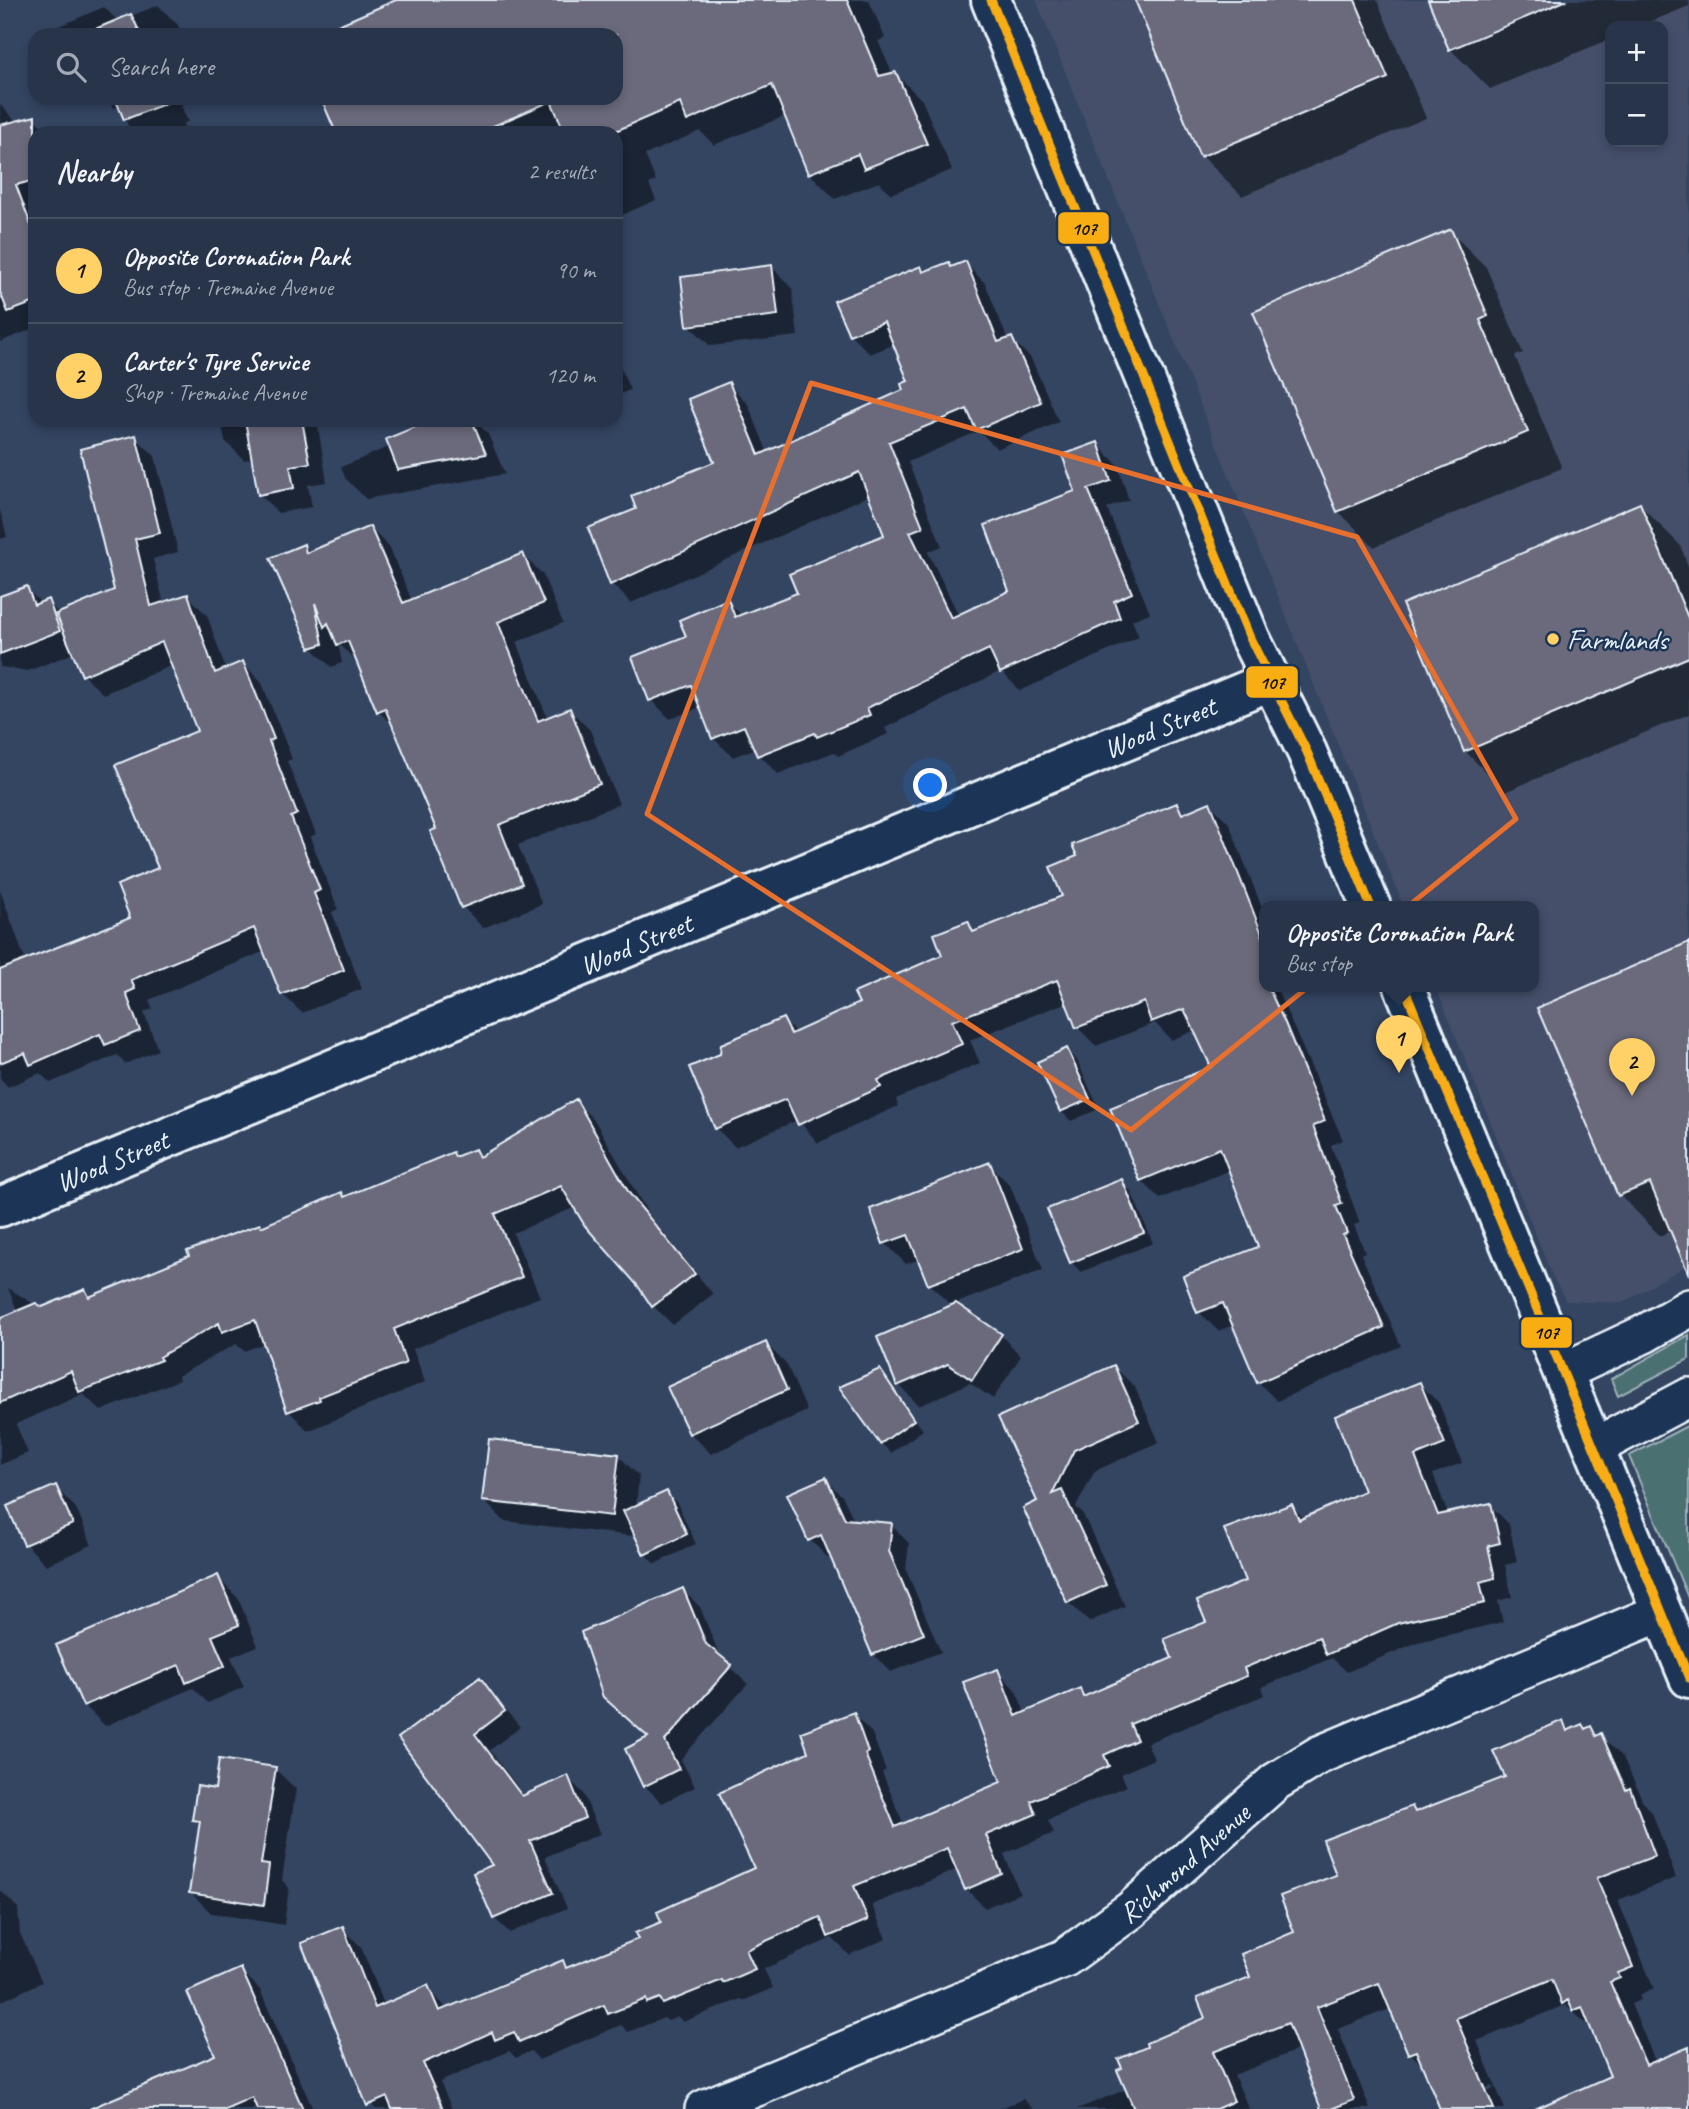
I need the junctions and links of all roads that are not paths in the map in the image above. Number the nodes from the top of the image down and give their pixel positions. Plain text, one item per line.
1 (991, 0) edge
2 (1270, 681) junction
3 (1369, 901) edge
4 (1406, 992) edge
5 (0, 1206) edge
6 (1689, 1308) edge
7 (1565, 1371) junction
8 (1689, 1397) edge
9 (1595, 1447) junction
10 (1662, 1612) junction
11 (1689, 1678) edge
12 (704, 2109) edge

1 - 2 main road
2 - 3 main road
2 - 5 main road, Wood Street
4 - 7 main road
6 - 7 street
7 - 9 main road
8 - 9 street
9 - 10 main road
10 - 11 main road
10 - 12 street, Richmond Avenue

